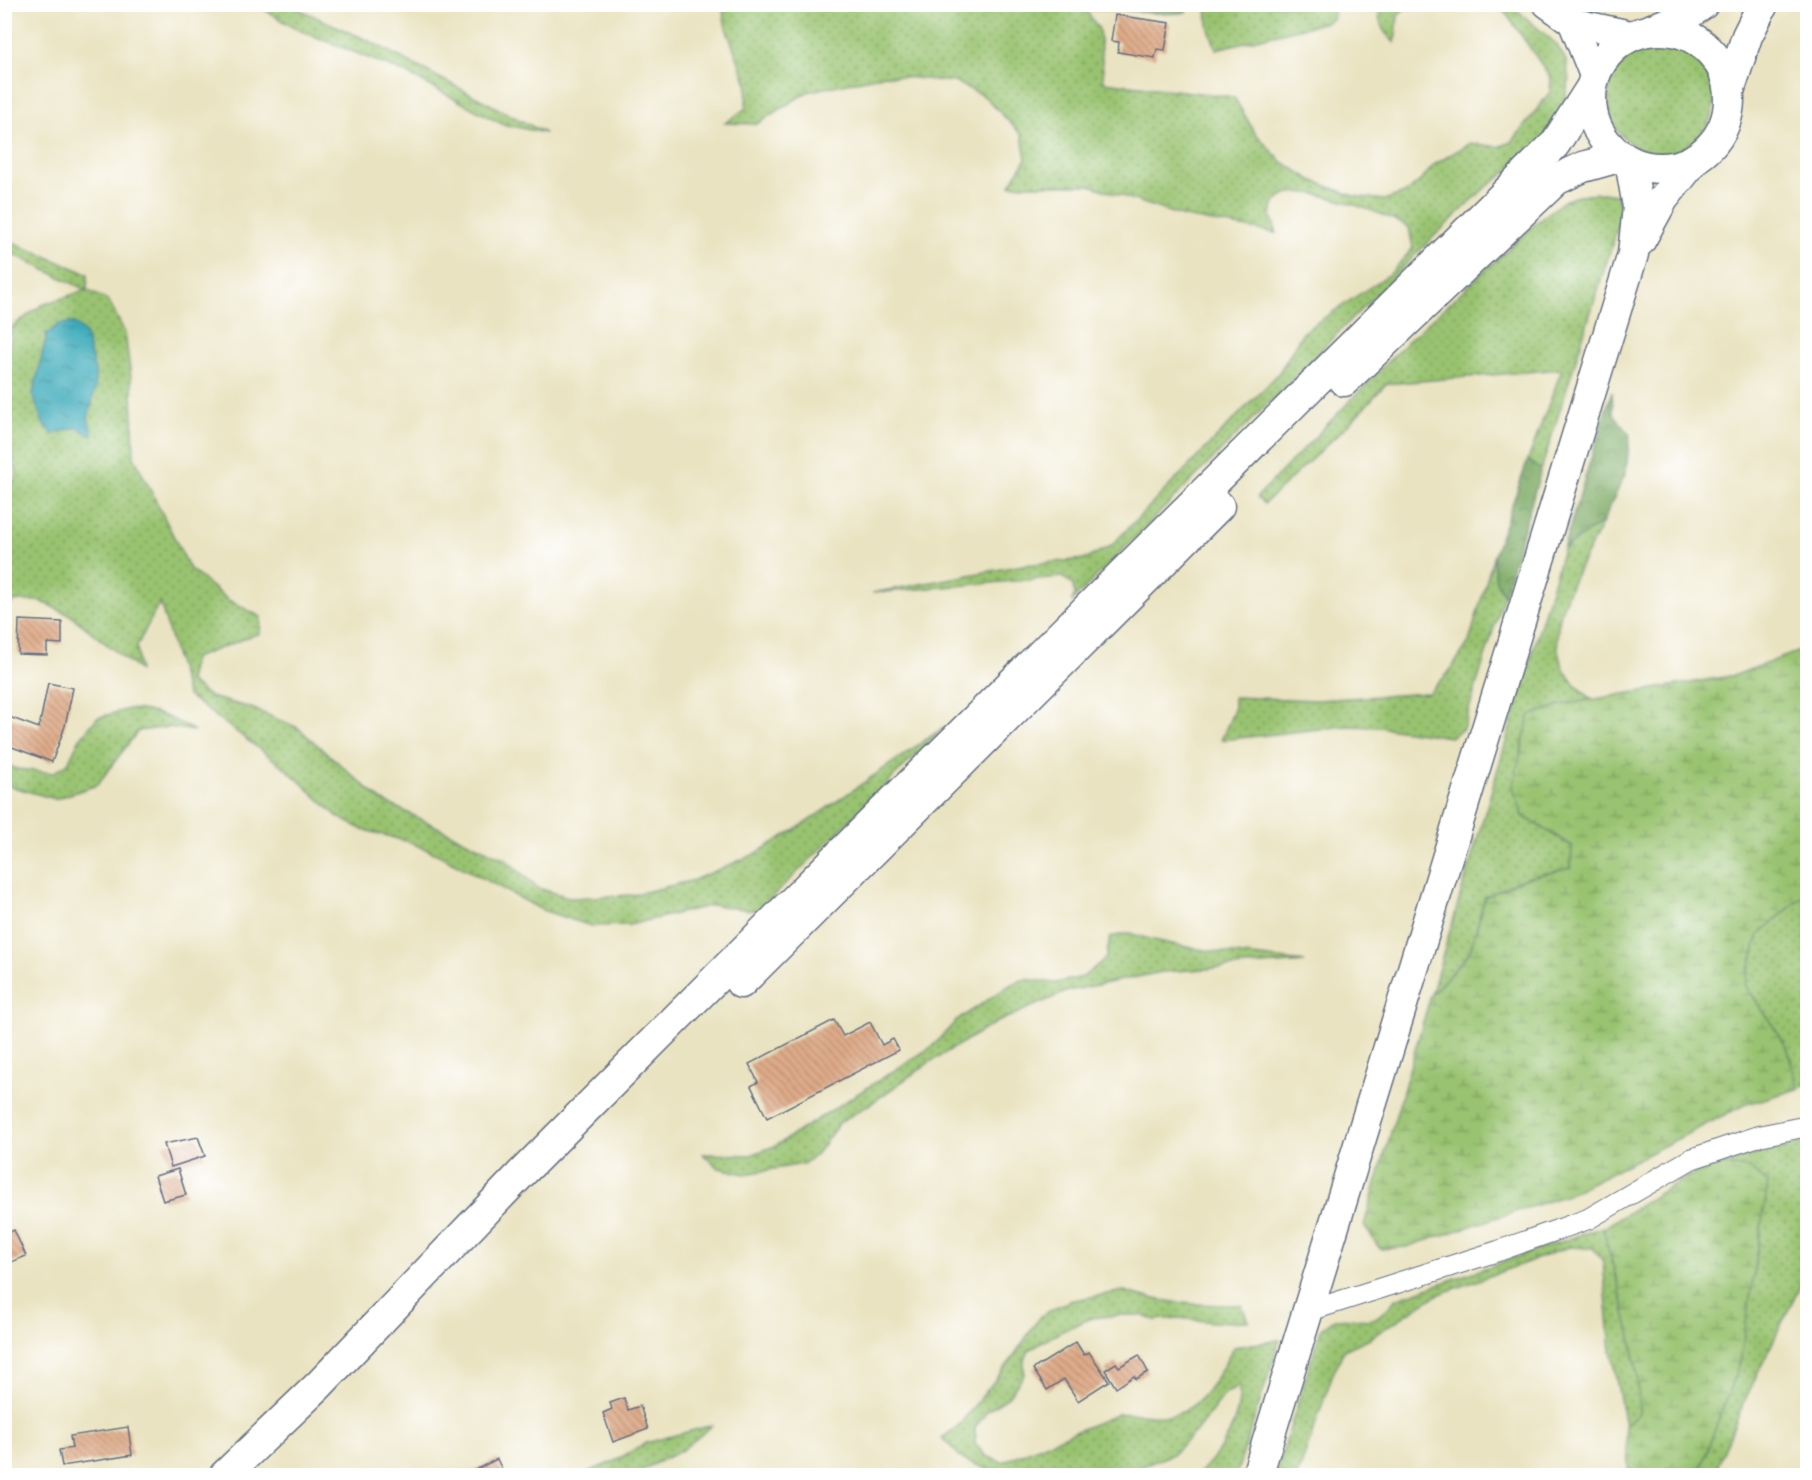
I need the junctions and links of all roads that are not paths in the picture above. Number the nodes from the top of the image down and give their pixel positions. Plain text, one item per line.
1 (1547, 4) edge
2 (1703, 4) edge
3 (1763, 4) edge
4 (1572, 22) junction
5 (1641, 32) junction
6 (1593, 82) junction
7 (1730, 91) junction
8 (1696, 158) junction
9 (1626, 159) junction
10 (1633, 254) junction
11 (1808, 1126) edge
12 (1309, 1311) junction
13 (224, 1476) edge
14 (254, 1476) edge
15 (1257, 1476) edge

1 - 4 main road
2 - 5 main road
3 - 7 main road
4 - 5 main road
4 - 6 main road
5 - 6 main road
5 - 7 main road
6 - 9 main road
6 - 13 main road
7 - 8 main road
8 - 9 main road
8 - 10 main road
9 - 10 main road
9 - 14 main road
10 - 12 main road
11 - 12 street
12 - 15 main road

